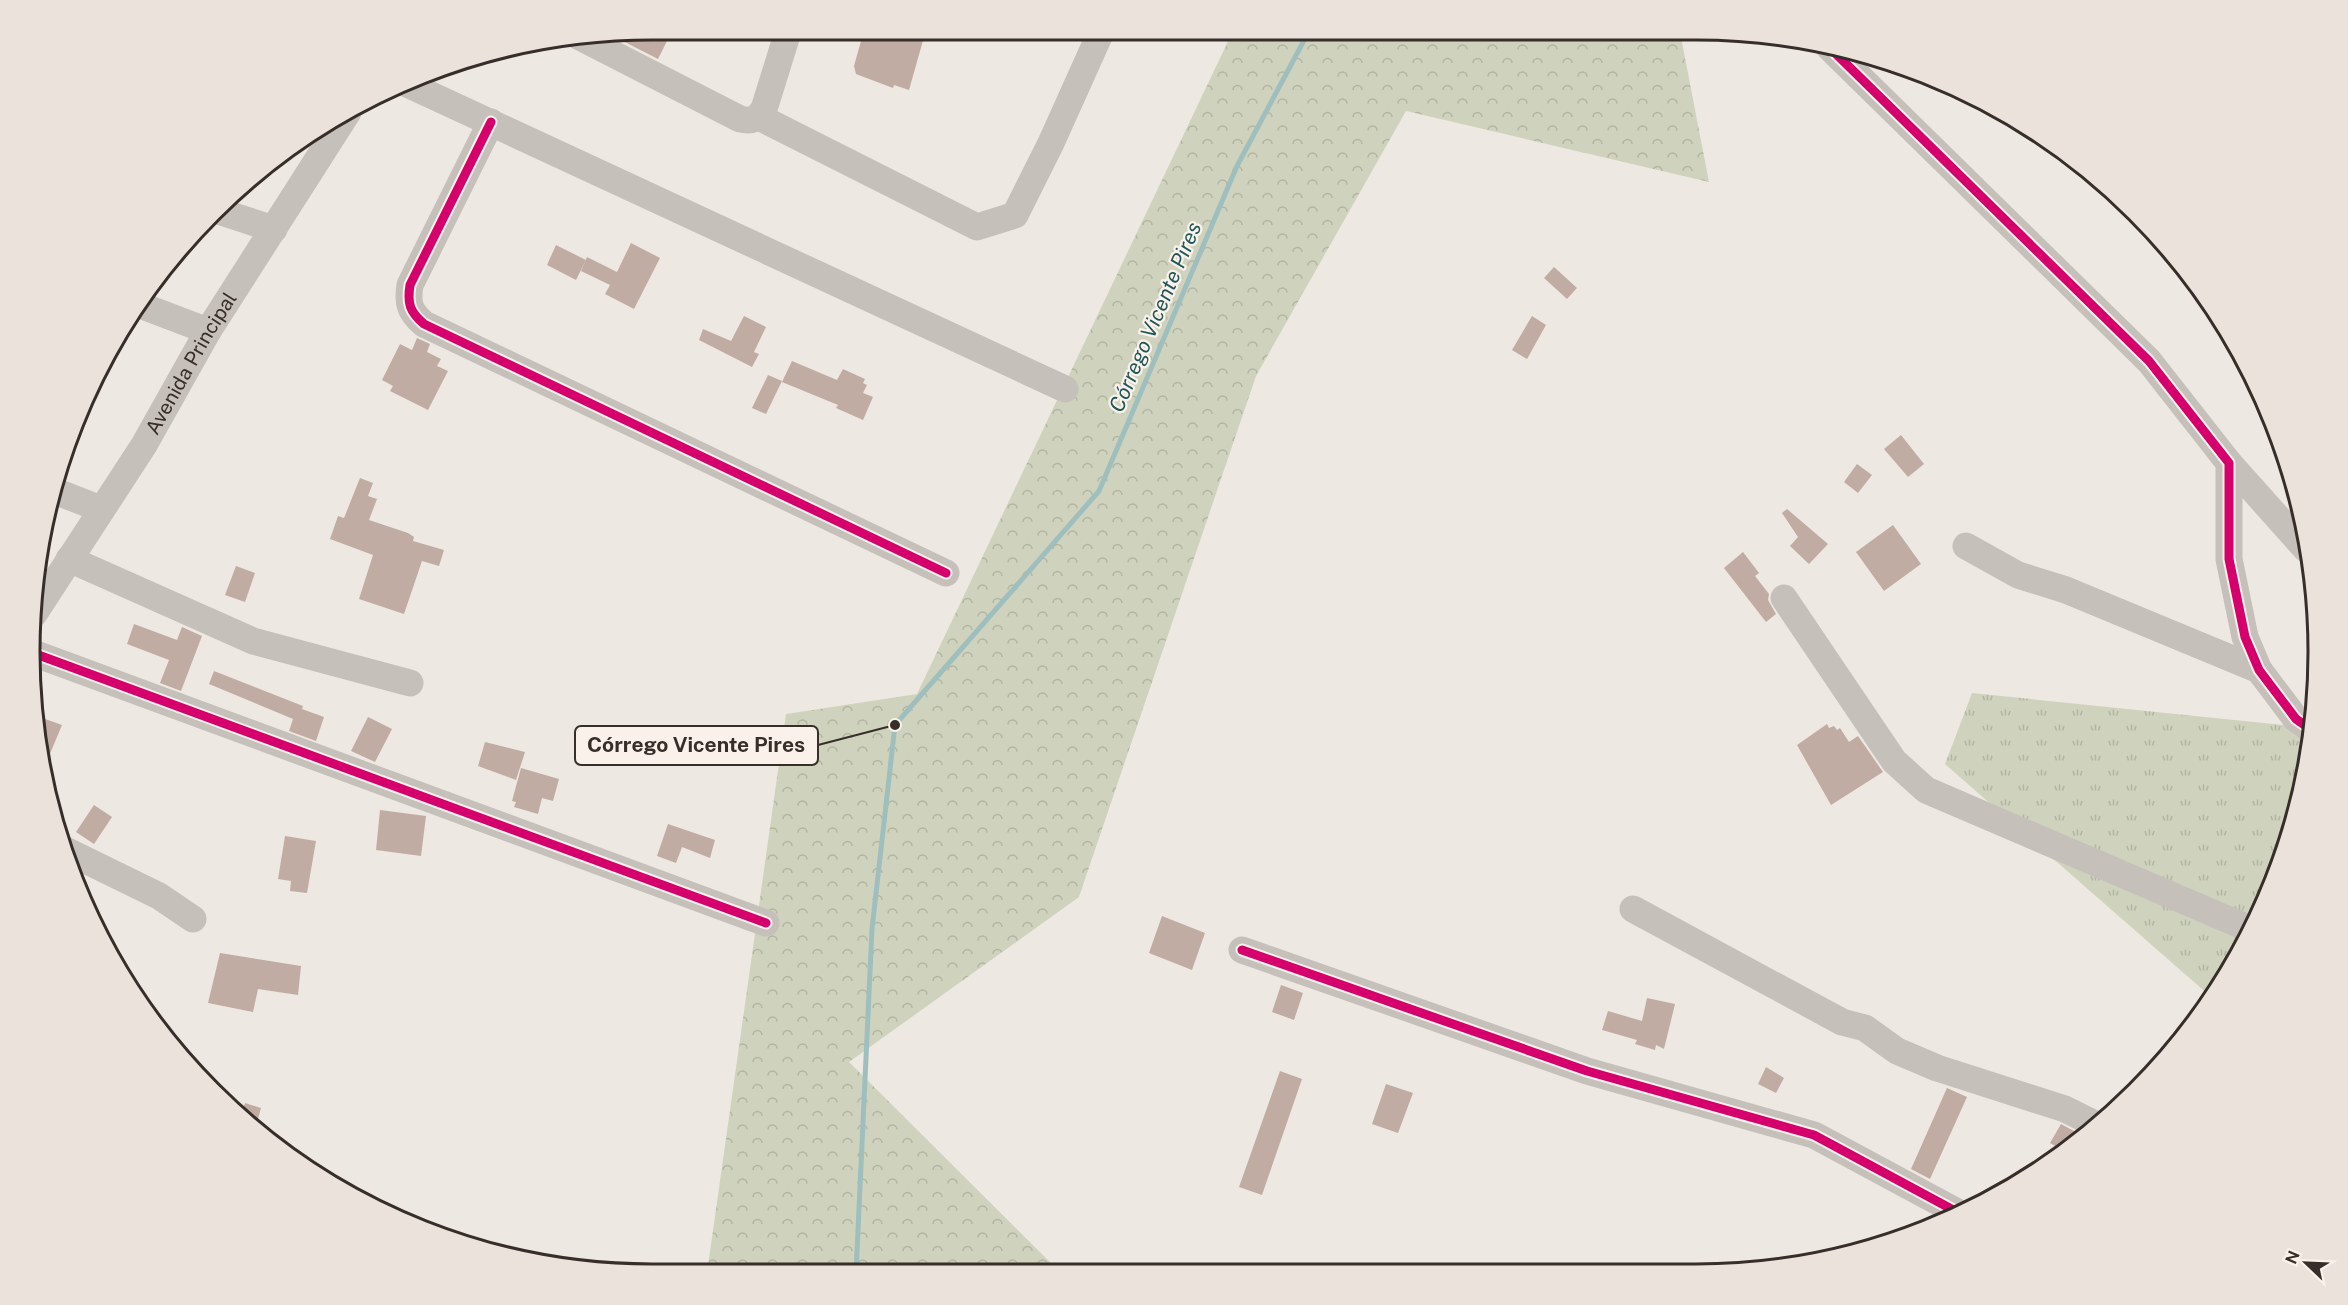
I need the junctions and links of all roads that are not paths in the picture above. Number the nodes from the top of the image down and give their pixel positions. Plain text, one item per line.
1 (785, 41) edge
2 (1097, 41) edge
3 (593, 44) edge
4 (1839, 57) edge
5 (416, 88) edge
6 (759, 117) junction
7 (491, 122) junction
8 (339, 127) edge
9 (227, 214) edge
10 (274, 229) junction
11 (147, 308) edge
12 (208, 331) junction
13 (1065, 389) dead end
14 (2229, 463) junction
15 (61, 494) edge
16 (101, 509) junction
17 (2297, 539) edge
18 (1966, 546) dead end
19 (69, 559) junction
20 (946, 573) dead end
21 (1784, 598) dead end
22 (43, 599) edge
23 (40, 656) edge
24 (2259, 670) junction
25 (410, 683) dead end
26 (2303, 724) edge
27 (75, 855) edge
28 (1634, 909) dead end
29 (193, 919) dead end
30 (766, 923) dead end
31 (2243, 926) edge
32 (1242, 950) dead end
33 (2089, 1121) edge
34 (1950, 1208) edge

1 - 6 street
2 - 6 street
3 - 6 street
4 - 14 street
5 - 7 street
7 - 13 street
7 - 20 street
8 - 10 street, Avenida Principal
9 - 10 street
10 - 12 street, Avenida Principal
11 - 12 street
12 - 16 street, Avenida Principal
14 - 17 street
14 - 24 street
15 - 16 street
16 - 19 street, Avenida Principal
18 - 24 street
19 - 22 street, Avenida Principal
19 - 25 street
21 - 31 street
23 - 30 street
24 - 26 street
27 - 29 street
28 - 33 street
32 - 34 street

